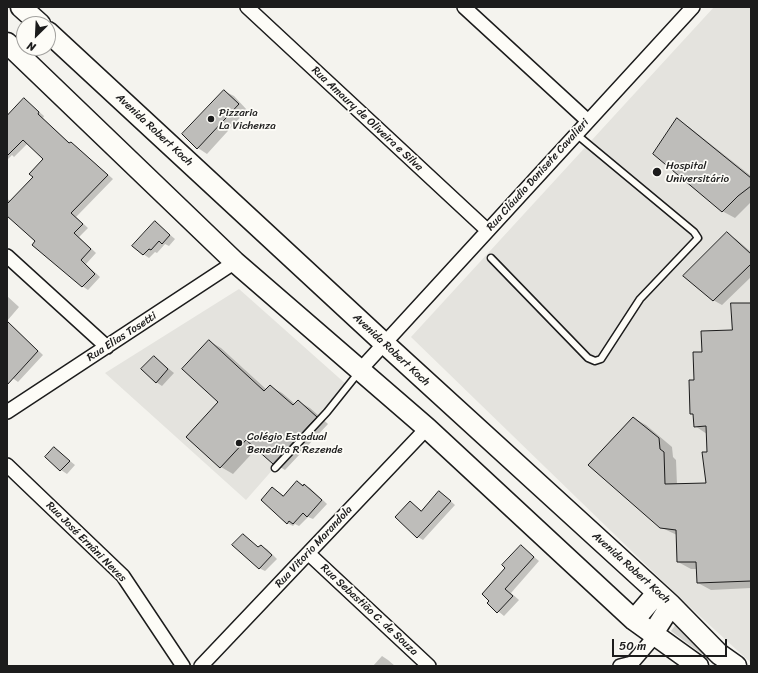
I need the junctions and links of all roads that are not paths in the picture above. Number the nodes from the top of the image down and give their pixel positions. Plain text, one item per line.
1 (21, 7) edge
2 (247, 7) edge
3 (464, 7) edge
4 (686, 9) edge
5 (31, 16) edge
6 (56, 39) edge
7 (7, 43) edge
8 (588, 121) junction
9 (576, 134) junction
10 (487, 230) junction
11 (7, 256) edge
12 (491, 258) dead end
13 (236, 262) junction
14 (385, 344) junction
15 (107, 347) junction
16 (360, 370) junction
17 (7, 412) edge
18 (427, 428) junction
19 (7, 465) edge
20 (275, 468) dead end
21 (308, 554) junction
22 (664, 599) junction
23 (634, 620) junction
24 (655, 636) junction
25 (183, 666) edge
26 (201, 666) edge
27 (429, 666) edge
28 (620, 666) edge
29 (698, 666) edge
30 (736, 666) edge

1 - 5 main road
2 - 10 street, Rua Amaury de Oliveira e Silva
3 - 8 street
4 - 8 street, Rua Cláudio Donisete Cavalieri
6 - 14 main road, Avenida Robert Koch
7 - 13 main road
8 - 9 street, Rua Cláudio Donisete Cavalieri
9 - 10 street, Rua Cláudio Donisete Cavalieri
9 - 12 lane
10 - 14 street, Rua Cláudio Donisete Cavalieri
11 - 15 street
13 - 15 street, Rua Elias Tosetti
13 - 16 main road
14 - 16 street, Rua Cláudio Donisete Cavalieri
14 - 22 main road, Avenida Robert Koch
15 - 17 street, Rua Elias Tosetti
16 - 18 main road
16 - 20 lane
18 - 21 street, Rua Vitorio Marandola
18 - 23 main road
19 - 25 street, Rua José Ernâni Neves
21 - 26 street, Rua Vitorio Marandola
21 - 27 street, Rua Sebastião C. de Souza
22 - 23 main road
22 - 24 main road
22 - 30 main road, Avenida Robert Koch
23 - 24 main road
24 - 28 street
24 - 29 main road

